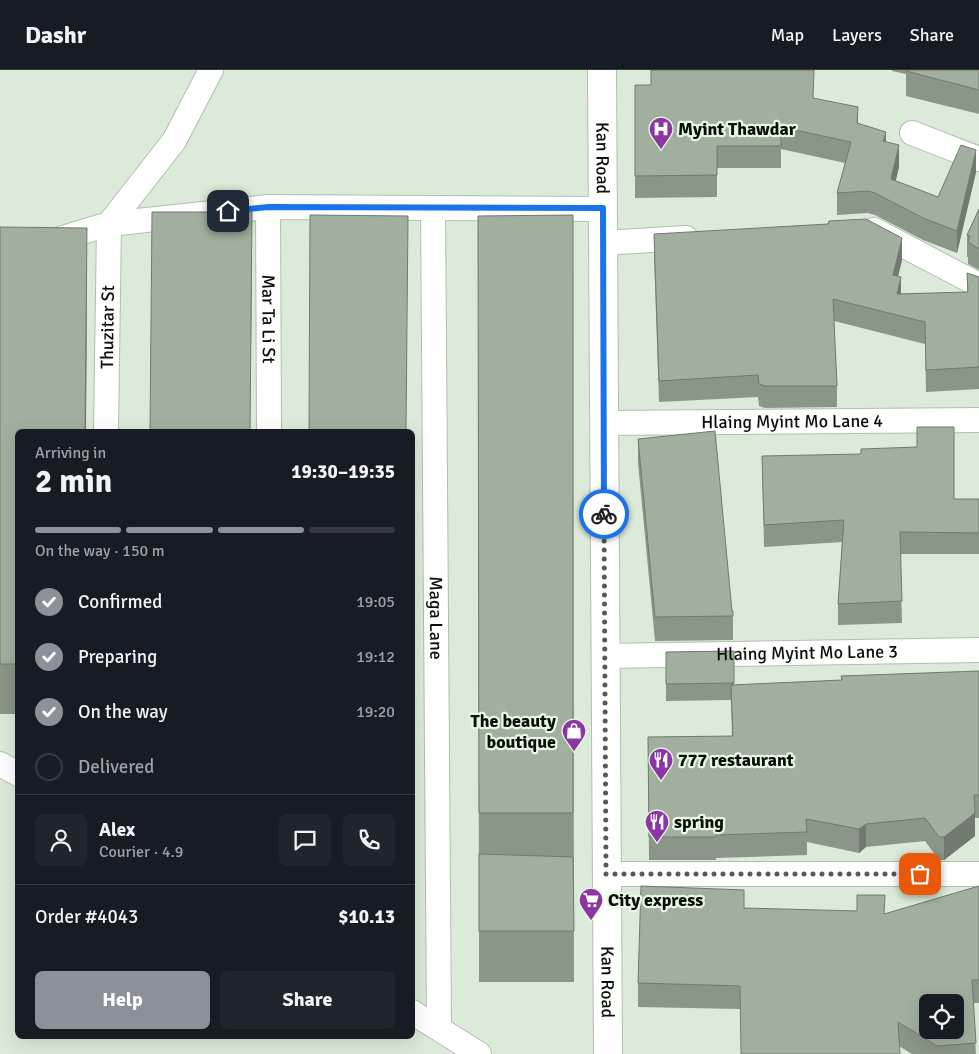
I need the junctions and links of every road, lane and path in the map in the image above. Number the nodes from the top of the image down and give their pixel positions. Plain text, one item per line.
1 (212, 70) edge
2 (602, 70) edge
3 (912, 133) dead end
4 (979, 159) edge
5 (268, 207) junction
6 (434, 208) junction
7 (603, 208) junction
8 (109, 224) junction
9 (850, 228) edge
10 (712, 237) edge
11 (603, 243) junction
12 (0, 257) edge
13 (979, 285) edge
14 (979, 420) edge
15 (604, 423) junction
16 (106, 429) edge
17 (268, 429) edge
18 (979, 650) edge
19 (605, 656) junction
20 (0, 764) edge
21 (15, 772) edge
22 (606, 874) junction
23 (979, 874) edge
24 (415, 1014) edge
25 (439, 1028) junction
26 (479, 1054) edge
27 (608, 1054) edge

1 - 8 street
2 - 7 main road, Kan Road
3 - 4 street
5 - 6 street
5 - 8 street
5 - 17 street, Mar Ta Li St
6 - 7 street
6 - 25 street, Maga Lane
7 - 11 main road, Kan Road
8 - 12 street
8 - 16 street, Thuzitar St
9 - 13 street
10 - 11 street
11 - 15 main road, Kan Road
14 - 15 street, Hlaing Myint Mo Lane 4
15 - 19 main road, Kan Road
18 - 19 street, Hlaing Myint Mo Lane 3
19 - 22 main road, Kan Road
20 - 21 street
22 - 23 street
22 - 27 main road, Kan Road
24 - 25 street
25 - 26 street

